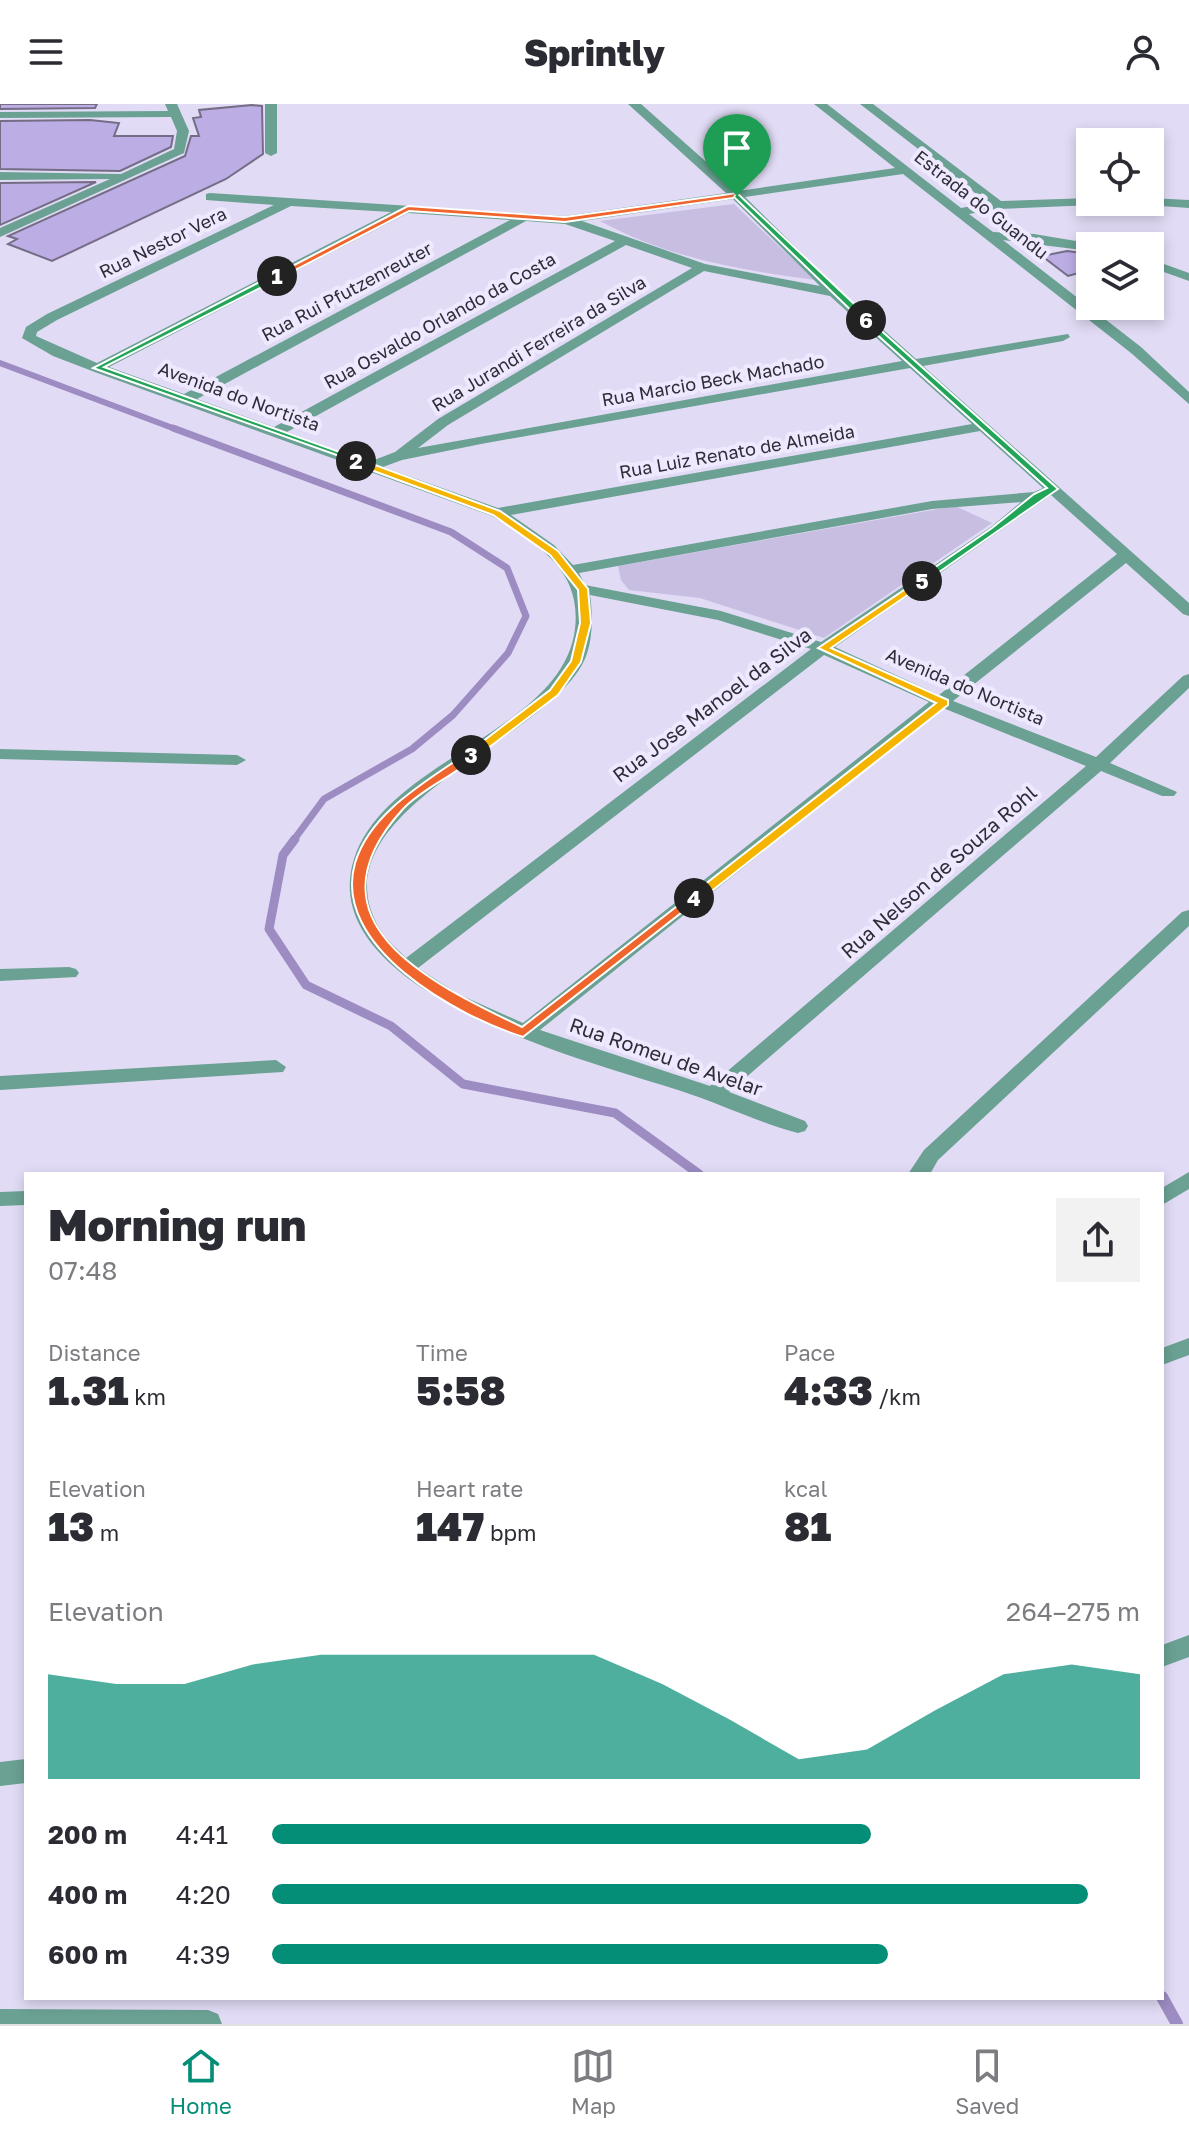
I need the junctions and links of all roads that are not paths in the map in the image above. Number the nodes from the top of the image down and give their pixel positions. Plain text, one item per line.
1 (271, 104) edge
2 (634, 104) edge
3 (820, 104) edge
4 (866, 104) edge
5 (172, 109) edge
6 (0, 115) edge
7 (271, 153) dead end
8 (907, 170) junction
9 (124, 175) junction
10 (0, 176) edge
11 (737, 196) junction
12 (210, 197) dead end
13 (289, 202) junction
14 (1076, 202) edge
15 (1164, 203) edge
16 (1189, 204) edge
17 (998, 205) junction
18 (408, 208) junction
19 (958, 212) junction
20 (525, 217) junction
21 (565, 220) junction
22 (0, 233) edge
23 (990, 236) junction
24 (622, 242) junction
25 (1076, 245) edge
26 (702, 267) junction
27 (1164, 268) edge
28 (1189, 277) edge
29 (834, 293) junction
30 (52, 317) joint
31 (1063, 337) dead end
32 (917, 364) junction
33 (97, 368) junction
34 (186, 399) junction
35 (1189, 400) edge
36 (983, 426) junction
37 (276, 432) junction
38 (398, 456) junction
39 (371, 466) junction
40 (1045, 492) junction
41 (497, 513) junction
42 (1127, 554) junction
43 (571, 570) junction
44 (583, 589) junction
45 (1189, 611) edge
46 (823, 648) junction
47 (1189, 679) edge
48 (944, 703) junction
49 (0, 754) edge
50 (237, 760) dead end
51 (1100, 763) junction
52 (1168, 792) dead end
53 (1189, 916) edge
54 (405, 968) junction
55 (69, 973) dead end
56 (0, 975) edge
57 (523, 1033) junction
58 (276, 1067) dead end
59 (0, 1083) edge
60 (714, 1094) junction
61 (798, 1126) dead end
62 (920, 1172) edge
63 (1189, 1179) edge
64 (1164, 1197) edge
65 (24, 1198) edge
66 (0, 1199) edge
67 (1189, 1346) edge
68 (1164, 1356) edge
69 (1189, 1646) edge
70 (1164, 1655) edge
71 (24, 1771) edge
72 (0, 1774) edge
73 (0, 2023) edge
74 (208, 2024) edge

1 - 7 street
2 - 11 street
3 - 8 street, Estrada do Guandu
4 - 17 street
5 - 6 street
5 - 9 street
8 - 11 street
8 - 19 street, Estrada do Guandu
9 - 10 street
9 - 22 street
11 - 21 street
11 - 29 street
12 - 13 street
13 - 18 street
13 - 30 street, Rua Nestor Vera
14 - 17 street
15 - 16 street
17 - 19 street
18 - 20 street
18 - 33 street
19 - 23 street, Estrada do Guandu
20 - 21 street
20 - 34 street, Rua Rui Pfutzenreuter
21 - 24 street
23 - 25 street
23 - 35 street, Estrada do Guandu
24 - 26 street
24 - 37 street, Rua Osvaldo Orlando da Costa
26 - 29 street
26 - 38 street, Rua Jurandi Ferreira da Silva
27 - 28 street
29 - 32 street
30 - 33 street, Avenida do Nortista
31 - 32 street, Rua Marcio Beck Machado
32 - 36 street
32 - 38 street, Rua Marcio Beck Machado
33 - 34 street, Avenida do Nortista
34 - 37 street, Avenida do Nortista
36 - 40 street
36 - 41 street, Rua Luiz Renato de Almeida
37 - 39 street, Avenida do Nortista
38 - 39 street, Rua Marcio Beck Machado
39 - 41 street, Avenida do Nortista
40 - 42 street
40 - 43 street
40 - 46 street, Rua Jose Manoel da Silva
41 - 43 street, Avenida do Nortista
42 - 45 street
42 - 48 street
43 - 44 street, Avenida do Nortista
44 - 46 street, Avenida do Nortista
44 - 54 street, Rua Romeu de Avelar
46 - 48 street, Avenida do Nortista
46 - 54 street, Rua Jose Manoel da Silva
47 - 51 street, Rua Nelson de Souza Rohl
48 - 51 street, Avenida do Nortista
48 - 57 street
49 - 50 street
51 - 52 street, Avenida do Nortista
51 - 60 street, Rua Nelson de Souza Rohl
53 - 62 street
54 - 57 street, Rua Romeu de Avelar
55 - 56 street
57 - 60 street, Rua Romeu de Avelar
58 - 59 street
60 - 61 street, Rua Romeu de Avelar
63 - 64 street
65 - 66 street
67 - 68 street
69 - 70 street
71 - 72 street
73 - 74 street

